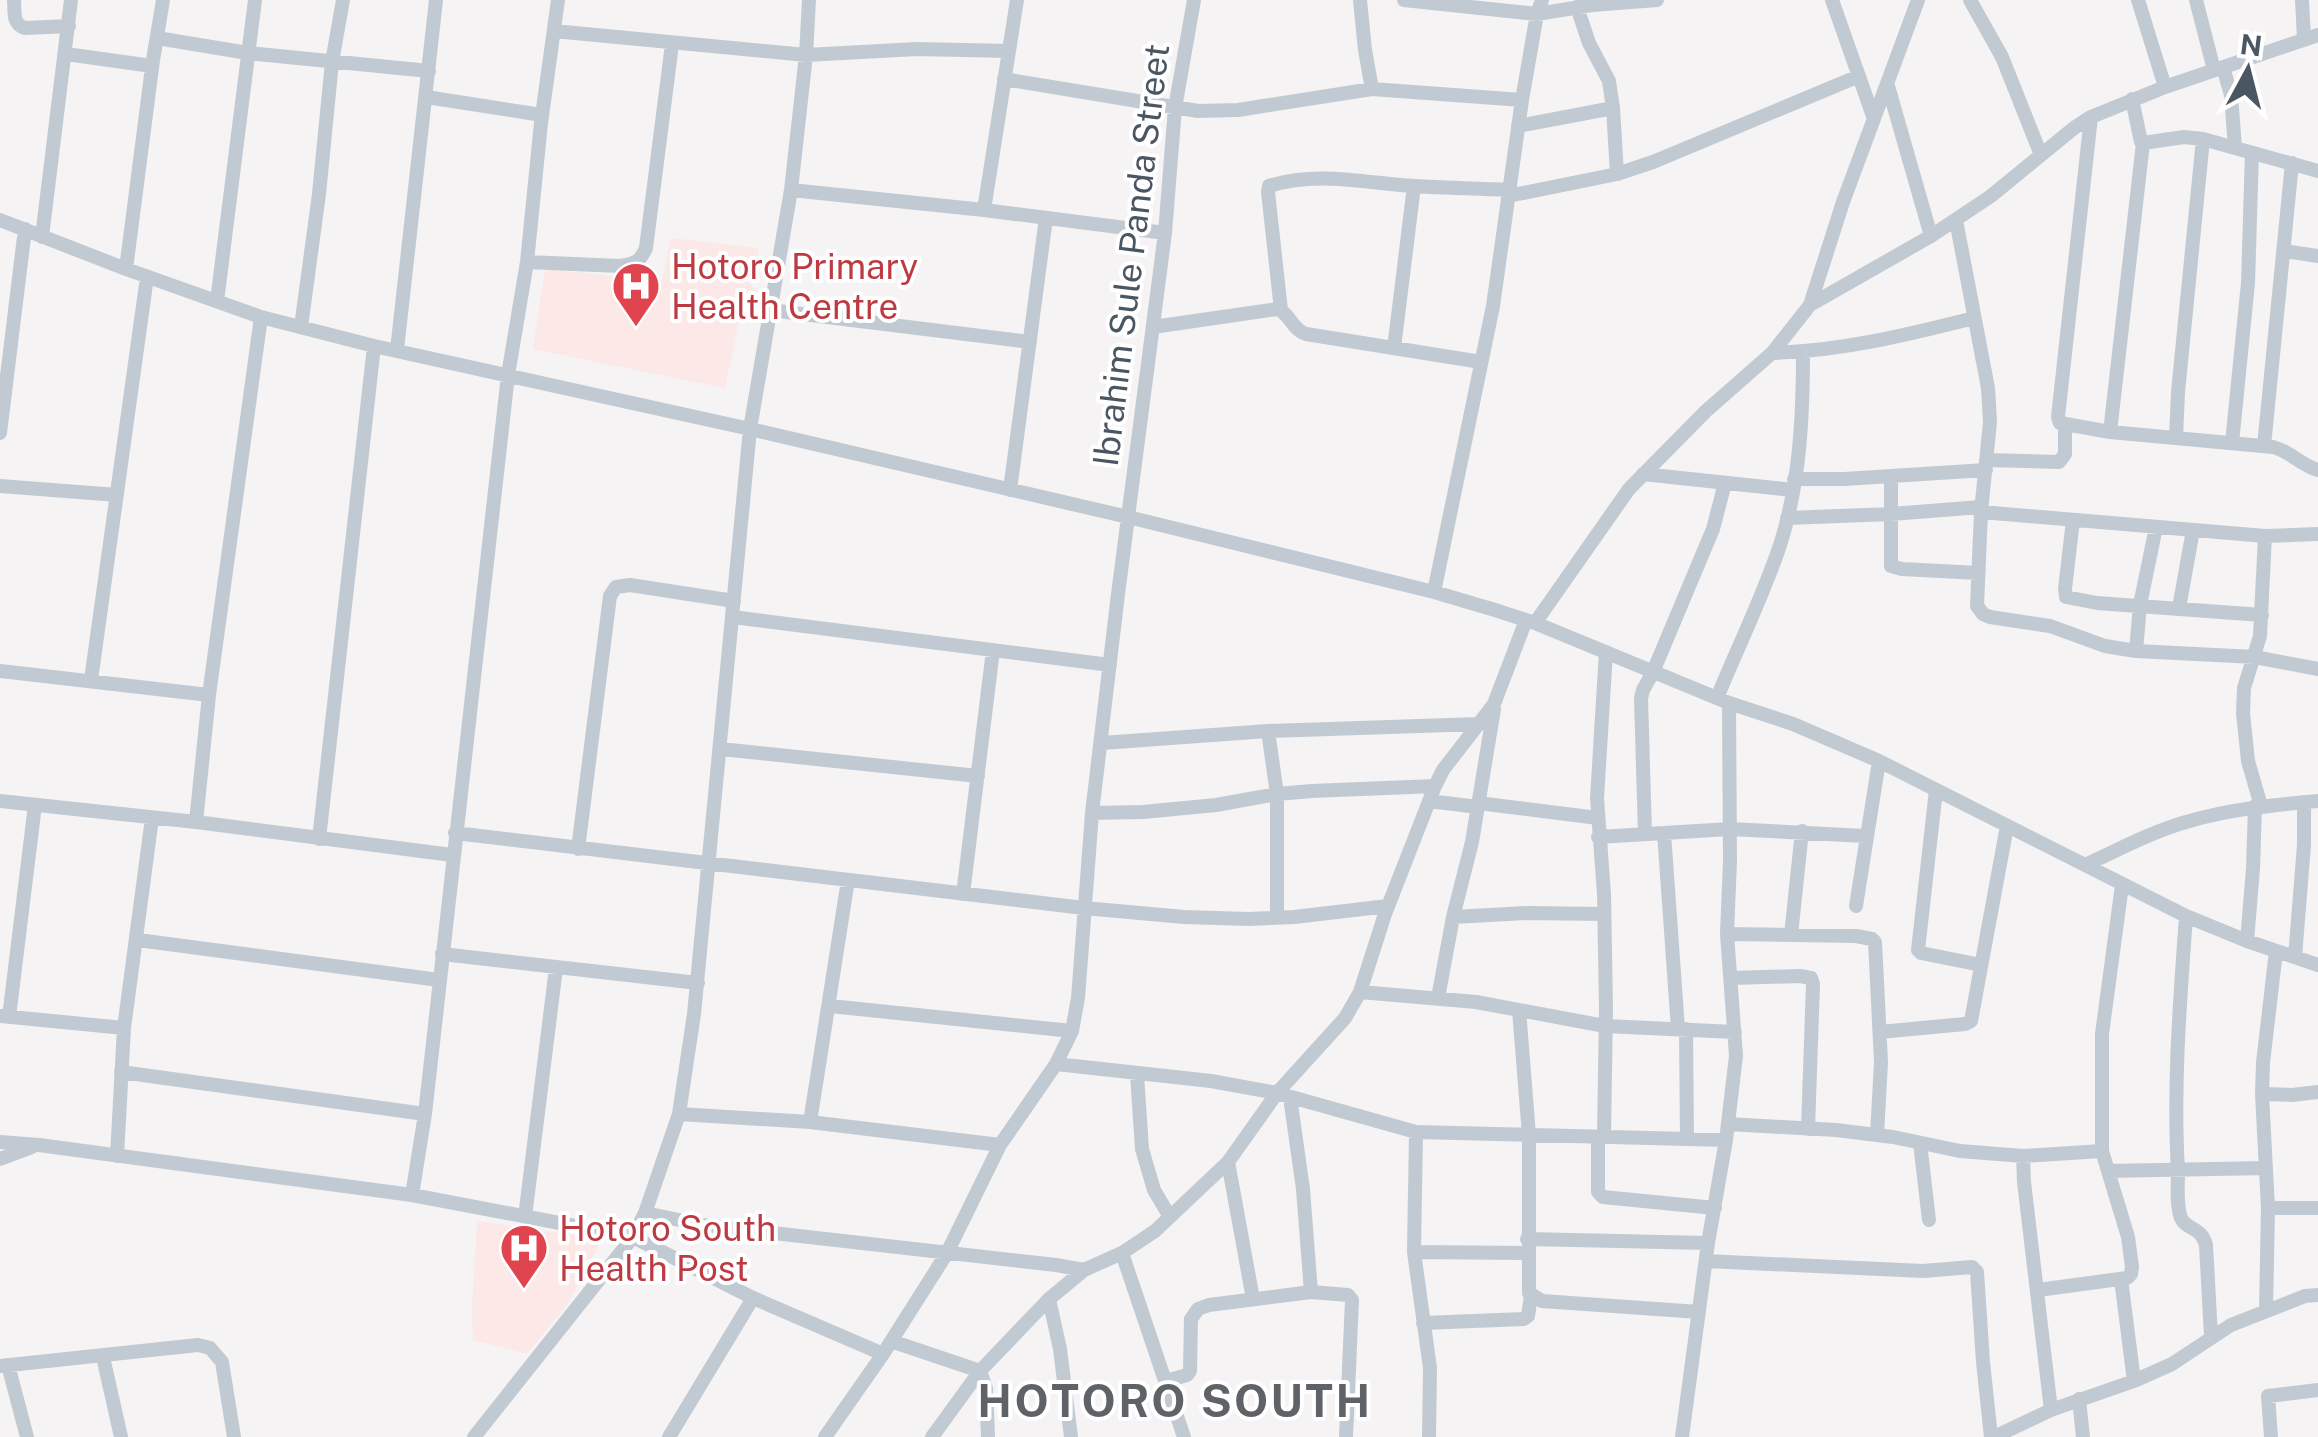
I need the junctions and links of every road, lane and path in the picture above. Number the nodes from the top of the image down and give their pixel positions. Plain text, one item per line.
1 (14, 0) edge
2 (72, 0) edge
3 (163, 0) edge
4 (254, 0) edge
5 (344, 0) edge
6 (436, 0) edge
7 (558, 0) edge
8 (809, 0) edge
9 (1016, 0) edge
10 (1194, 0) edge
11 (1360, 0) edge
12 (1404, 0) edge
13 (1657, 0) edge
14 (1832, 0) edge
15 (1918, 0) edge
16 (1970, 0) edge
17 (2138, 0) edge
18 (2196, 0) edge
19 (2302, 0) edge
20 (1540, 7) edge
21 (1577, 7) junction
22 (69, 26) junction
23 (554, 31) junction
24 (2311, 37) edge
25 (157, 38) junction
26 (672, 44) junction
27 (1009, 51) junction
28 (248, 53) junction
29 (66, 54) junction
30 (806, 55) junction
31 (332, 62) junction
32 (152, 66) junction
33 (2219, 68) junction
34 (429, 71) junction
35 (1858, 76) junction
36 (1004, 80) junction
37 (1888, 86) junction
38 (2165, 86) junction
39 (1372, 89) junction
40 (426, 96) junction
41 (1522, 100) junction
42 (2132, 100) junction
43 (1175, 108) junction
44 (1613, 108) junction
45 (542, 115) junction
46 (2091, 117) junction
47 (1874, 119) junction
48 (1518, 126) junction
49 (2203, 140) junction
50 (2143, 144) junction
51 (2235, 148) junction
52 (2252, 153) junction
53 (2041, 155) junction
54 (2292, 164) junction
55 (2318, 171) edge
56 (1616, 174) junction
57 (1414, 186) junction
58 (791, 190) junction
59 (1509, 193) junction
60 (984, 210) junction
61 (1046, 218) junction
62 (0, 220) edge
63 (1956, 220) junction
64 (24, 229) junction
65 (1166, 233) junction
66 (1931, 236) junction
67 (42, 237) junction
68 (2284, 251) junction
69 (2318, 256) edge
70 (527, 262) junction
71 (126, 270) junction
72 (147, 277) junction
73 (217, 302) junction
74 (1810, 305) junction
75 (770, 310) junction
76 (1281, 310) junction
77 (261, 317) junction
78 (1974, 318) junction
79 (301, 326) junction
80 (1153, 327) junction
81 (1030, 342) junction
82 (374, 346) junction
83 (1394, 348) junction
84 (397, 350) junction
85 (1803, 352) junction
86 (1772, 353) junction
87 (1481, 362) junction
88 (508, 375) junction
89 (2065, 424) junction
90 (750, 429) junction
91 (2110, 432) junction
92 (0, 434) edge
93 (2176, 438) junction
94 (2232, 443) junction
95 (2264, 446) junction
96 (1987, 465) junction
97 (2318, 470) edge
98 (1643, 474) junction
99 (1891, 476) junction
100 (1725, 483) junction
101 (1794, 484) junction
102 (0, 486) edge
103 (1010, 490) junction
104 (117, 495) junction
105 (1981, 510) junction
106 (1892, 514) junction
107 (1128, 517) junction
108 (1787, 518) junction
109 (2073, 520) junction
110 (2156, 527) junction
111 (2193, 530) junction
112 (2318, 534) edge
113 (2265, 536) junction
114 (1978, 573) junction
115 (1434, 592) junction
116 (2140, 606) junction
117 (2179, 608) junction
118 (733, 609) junction
119 (2262, 615) junction
120 (1530, 622) junction
121 (993, 650) junction
122 (2136, 651) junction
123 (1606, 652) junction
124 (2255, 656) junction
125 (1110, 665) junction
126 (2318, 669) edge
127 (0, 671) edge
128 (1654, 672) junction
129 (91, 680) junction
130 (209, 694) junction
131 (1723, 700) junction
132 (1494, 704) junction
133 (1478, 724) junction
134 (1268, 731) junction
135 (1102, 742) junction
136 (720, 748) junction
137 (1879, 761) junction
138 (978, 776) junction
139 (1435, 786) junction
140 (1936, 790) junction
141 (1277, 794) junction
142 (0, 801) edge
143 (1430, 801) junction
144 (2311, 802) edge
145 (36, 805) junction
146 (1478, 805) junction
147 (2258, 806) junction
148 (1092, 813) junction
149 (152, 818) junction
150 (1598, 818) junction
151 (196, 822) junction
152 (2008, 826) junction
153 (1730, 829) junction
154 (1802, 831) junction
155 (1664, 833) junction
156 (455, 834) junction
157 (1644, 834) junction
158 (1598, 836) junction
159 (1865, 836) junction
160 (319, 840) junction
161 (578, 848) junction
162 (452, 855) junction
163 (710, 865) junction
164 (2085, 866) junction
165 (848, 880) junction
166 (2122, 885) junction
167 (963, 894) junction
168 (1388, 906) junction
169 (1856, 906) dead end
170 (1084, 908) junction
171 (1604, 914) junction
172 (2186, 916) junction
173 (1453, 917) junction
174 (1277, 918) junction
175 (1727, 934) junction
176 (1791, 935) junction
177 (138, 940) junction
178 (2247, 941) junction
179 (2276, 951) junction
180 (442, 954) junction
181 (2295, 956) junction
182 (1981, 965) junction
183 (2318, 966) edge
184 (556, 968) junction
185 (1731, 978) junction
186 (439, 980) junction
187 (698, 984) junction
188 (1360, 992) junction
189 (1438, 998) junction
190 (830, 1006) junction
191 (1518, 1010) junction
192 (4, 1016) edge
193 (1606, 1026) junction
194 (124, 1028) junction
195 (1682, 1029) junction
196 (1072, 1031) junction
197 (1734, 1032) junction
198 (1880, 1032) junction
199 (1056, 1064) junction
200 (121, 1072) junction
201 (1137, 1075) junction
202 (2318, 1092) edge
203 (2262, 1094) junction
204 (1283, 1095) junction
205 (425, 1114) junction
206 (680, 1114) junction
207 (810, 1122) junction
208 (1808, 1129) junction
209 (1416, 1132) junction
210 (1727, 1132) junction
211 (1528, 1135) junction
212 (1877, 1135) junction
213 (1600, 1137) junction
214 (1687, 1139) junction
215 (0, 1142) edge
216 (1920, 1143) junction
217 (39, 1145) junction
218 (1000, 1145) junction
219 (2102, 1152) junction
220 (117, 1156) junction
221 (2024, 1156) junction
222 (0, 1159) edge
223 (1228, 1162) junction
224 (2266, 1168) junction
225 (2178, 1169) junction
226 (2108, 1171) junction
227 (412, 1195) junction
228 (1715, 1208) junction
229 (2268, 1208) junction
230 (2318, 1208) edge
231 (645, 1213) junction
232 (525, 1216) junction
233 (1170, 1218) junction
234 (1928, 1220) dead end
235 (634, 1237) junction
236 (1708, 1244) junction
237 (1528, 1246) junction
238 (1414, 1252) junction
239 (946, 1253) junction
240 (1122, 1253) junction
241 (1706, 1261) junction
242 (1084, 1270) junction
243 (2120, 1279) junction
244 (2038, 1290) junction
245 (1312, 1292) junction
246 (2318, 1295) edge
247 (1531, 1296) junction
248 (753, 1298) junction
249 (1049, 1299) junction
250 (1253, 1299) junction
251 (2266, 1311) junction
252 (1699, 1312) junction
253 (1423, 1323) junction
254 (2211, 1336) junction
255 (887, 1348) junction
256 (102, 1357) junction
257 (4, 1366) edge
258 (980, 1371) junction
259 (1166, 1381) junction
260 (2134, 1381) junction
261 (2318, 1390) edge
262 (2079, 1399) junction
263 (2051, 1410) junction
264 (2032, 1429) edge
265 (27, 1437) edge
266 (121, 1437) edge
267 (234, 1437) edge
268 (474, 1437) edge
269 (669, 1437) edge
270 (826, 1437) edge
271 (932, 1437) edge
272 (988, 1437) edge
273 (1072, 1437) edge
274 (1184, 1437) edge
275 (1346, 1437) edge
276 (1430, 1437) edge
277 (1682, 1437) edge
278 (1993, 1437) edge
279 (2083, 1437) edge
280 (2271, 1437) edge

1 - 22 street
2 - 22 street
3 - 25 street
4 - 28 street
5 - 31 street
6 - 34 street
7 - 23 street
8 - 30 street
9 - 27 street
10 - 43 street, Ibrahim Sule Panda Street
11 - 39 street
12 - 20 street
13 - 21 street
14 - 35 street
15 - 37 street
16 - 53 street
17 - 38 street
18 - 33 street
19 - 24 street
20 - 21 street
20 - 41 street
21 - 44 street
22 - 29 street
23 - 26 street
23 - 45 street
24 - 33 street
25 - 28 street
25 - 32 street
26 - 30 street
26 - 70 street
27 - 30 street
27 - 36 street
28 - 31 street
28 - 73 street
29 - 32 street
29 - 67 street
30 - 58 street
31 - 34 street
31 - 79 street
32 - 71 street
33 - 38 street
33 - 51 street
34 - 40 street
35 - 47 street
35 - 56 street
36 - 43 street
36 - 60 street
37 - 47 street
37 - 66 street
38 - 42 street
39 - 41 street
39 - 43 street
40 - 45 street
40 - 84 street
41 - 48 street
42 - 46 street
42 - 50 street
43 - 65 street, Ibrahim Sule Panda Street
44 - 48 street
44 - 56 street
45 - 70 street
46 - 53 street
46 - 89 street
47 - 74 street
48 - 59 street
49 - 50 street
49 - 51 street
49 - 93 street
50 - 91 street
51 - 52 street
52 - 54 street
52 - 94 street
53 - 63 street
54 - 55 street
54 - 68 street
56 - 59 street
57 - 59 street
57 - 76 street
57 - 83 street
58 - 60 street
58 - 75 street
59 - 87 street
60 - 61 street
61 - 65 street
61 - 81 street
62 - 64 street
63 - 66 street
63 - 78 street
64 - 67 street
64 - 92 street
65 - 80 street, Ibrahim Sule Panda Street
66 - 74 street
67 - 71 street
68 - 69 street
68 - 95 street
70 - 88 street
71 - 72 street
72 - 73 street
72 - 104 street
73 - 77 street
74 - 86 street
75 - 81 street
75 - 90 street
76 - 80 street
76 - 83 street
77 - 79 street
77 - 130 street
78 - 85 street
78 - 96 street
79 - 82 street
80 - 107 street, Ibrahim Sule Panda Street
81 - 103 street
82 - 84 street
82 - 160 street
83 - 87 street
84 - 88 street
85 - 86 street
85 - 101 street
86 - 98 street
87 - 115 street
88 - 90 street
88 - 156 street
89 - 91 street
89 - 96 street
90 - 103 street
90 - 118 street
91 - 93 street
93 - 94 street
94 - 95 street
95 - 97 street
96 - 99 street
96 - 105 street
98 - 100 street
98 - 120 street
99 - 101 street
99 - 106 street
100 - 101 street
100 - 128 street
101 - 108 street
102 - 104 street
103 - 107 street
104 - 129 street
105 - 106 street
105 - 109 street
105 - 114 street
106 - 108 street
106 - 114 street
107 - 115 street
107 - 125 street, Ibrahim Sule Panda Street
108 - 131 street
109 - 110 street
109 - 116 street
110 - 111 street
110 - 116 street
111 - 113 street
111 - 117 street
112 - 113 street
113 - 119 street
114 - 122 street
115 - 120 street
116 - 117 street
116 - 122 street
117 - 119 street
118 - 121 street
118 - 136 street
118 - 161 street
119 - 124 street
120 - 123 street
120 - 132 street
121 - 125 street
121 - 138 street
122 - 124 street
123 - 128 street
123 - 150 street
124 - 126 street
124 - 147 street
125 - 135 street, Ibrahim Sule Panda Street
127 - 129 street
128 - 131 street
128 - 157 street
129 - 130 street
130 - 151 street
131 - 137 street
131 - 153 street
132 - 133 street
132 - 146 street
133 - 134 street
133 - 139 street
134 - 135 street
134 - 141 street
135 - 148 street, Ibrahim Sule Panda Street
136 - 138 street
136 - 163 street
137 - 140 street
137 - 159 street
138 - 167 street
139 - 141 street
139 - 143 street
140 - 152 street
140 - 182 street
141 - 148 street
141 - 174 street
142 - 145 street
143 - 146 street
143 - 168 street
144 - 147 street
144 - 181 street
145 - 149 street
145 - 192 street
146 - 150 street
146 - 173 street
147 - 164 street
147 - 178 street
148 - 170 street, Ibrahim Sule Panda Street
149 - 151 street
149 - 177 street
150 - 158 street
151 - 160 street
152 - 164 street
152 - 182 street
153 - 154 street
153 - 155 street
153 - 175 street
154 - 159 street
154 - 176 street
155 - 157 street
155 - 195 street
156 - 161 street
156 - 162 street
157 - 158 street
158 - 171 street
159 - 169 street
160 - 162 street
161 - 163 street
162 - 180 street
163 - 165 street
163 - 187 street
164 - 166 street
165 - 167 street
165 - 190 street
166 - 172 street
166 - 219 street
167 - 170 street
168 - 174 street
168 - 188 street
170 - 174 street
170 - 196 street, Ibrahim Sule Panda Street
171 - 173 street
171 - 193 street
172 - 178 street
172 - 225 street
173 - 189 street
175 - 176 street
175 - 185 street
176 - 198 street
177 - 186 street
177 - 194 street
178 - 179 street
179 - 181 street
179 - 203 street
180 - 184 street
180 - 186 street
181 - 183 street
182 - 198 street
184 - 187 street
184 - 232 street
185 - 197 street
185 - 208 street
186 - 205 street
187 - 206 street
188 - 189 street
188 - 204 street
189 - 191 street
190 - 196 street
190 - 207 street
191 - 193 street
191 - 211 street
192 - 194 street
193 - 195 street
193 - 213 street
194 - 200 street
195 - 197 street
195 - 214 street
196 - 199 street, Ibrahim Sule Panda Street
197 - 210 street
198 - 212 street
199 - 201 street
199 - 218 street, Ibrahim Sule Panda Street
200 - 205 street
200 - 220 street
201 - 204 street
201 - 233 street
202 - 203 street
203 - 224 street
204 - 209 street
204 - 223 street
204 - 245 street
205 - 227 street
206 - 207 street
206 - 231 street
207 - 218 street
208 - 210 street
208 - 212 street
209 - 211 street
209 - 238 street
210 - 214 street
210 - 228 street
211 - 213 street
211 - 237 street
212 - 216 street
213 - 214 street
213 - 228 street
215 - 217 street
216 - 221 street
216 - 234 street
217 - 220 street
217 - 222 street
218 - 239 street, Ibrahim Sule Panda Street
219 - 221 street
219 - 226 street
220 - 227 street
221 - 244 street
223 - 233 street
223 - 250 street
224 - 225 street
224 - 229 street
225 - 226 street
225 - 254 street
226 - 243 street
227 - 232 street
228 - 236 street
229 - 230 street
229 - 251 street
231 - 235 street
231 - 239 street
232 - 235 street
233 - 240 street
235 - 248 street
235 - 268 street
236 - 237 street
236 - 241 street
237 - 238 street
237 - 247 street
238 - 253 street
239 - 242 street
239 - 255 street, Ibrahim Sule Panda Street
240 - 242 street
240 - 259 street
241 - 252 street
241 - 278 street
242 - 249 street
243 - 244 street
243 - 260 street
244 - 263 street
245 - 250 street
245 - 275 street
246 - 251 street
247 - 252 street
247 - 253 street
248 - 255 street
248 - 269 street
249 - 258 street
249 - 273 street
250 - 259 street
251 - 254 street
252 - 277 street
253 - 276 street
254 - 260 street
255 - 258 street
255 - 270 street, Ibrahim Sule Panda Street
256 - 257 street
256 - 266 street
256 - 267 street
257 - 265 street
258 - 271 street
258 - 272 street
259 - 274 street
260 - 262 street
261 - 280 street
262 - 263 street
262 - 279 street
263 - 264 street
264 - 278 street

